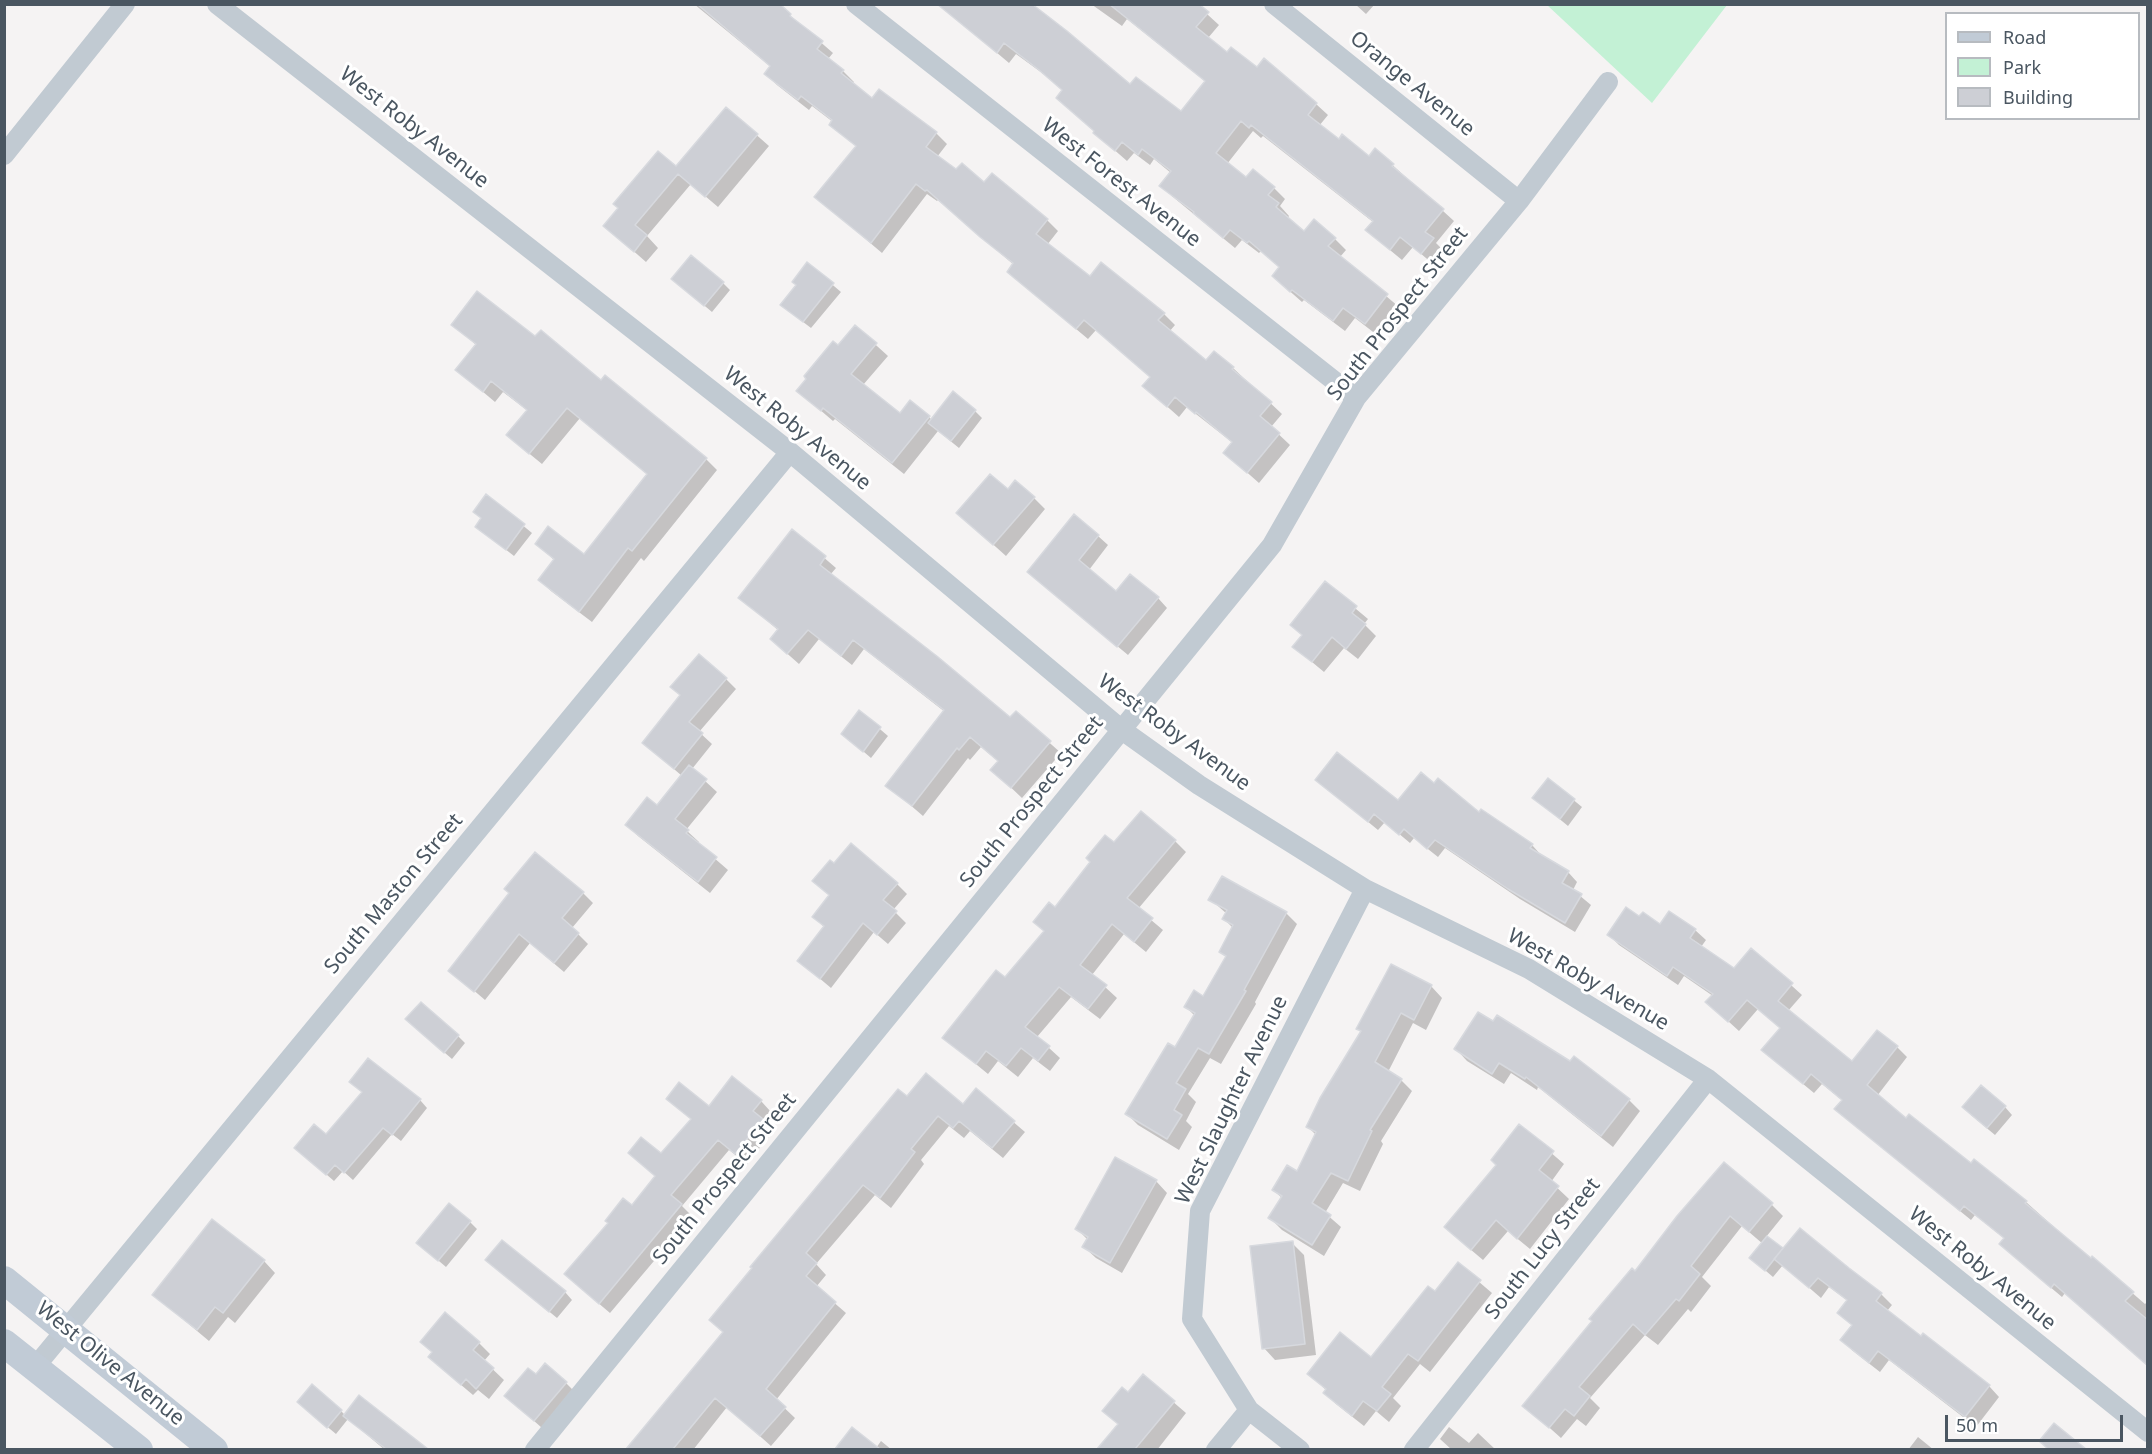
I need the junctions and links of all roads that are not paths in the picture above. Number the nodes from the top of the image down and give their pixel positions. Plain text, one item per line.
1 (125, 4) edge
2 (217, 4) edge
3 (856, 4) edge
4 (1274, 4) edge
5 (1608, 82) dead end
6 (4, 154) edge
7 (1519, 201) junction
8 (1356, 398) junction
9 (790, 452) junction
10 (1122, 730) junction
11 (1365, 889) junction
12 (1708, 1079) junction
13 (4, 1280) edge
14 (66, 1329) junction
15 (4, 1343) edge
16 (35, 1367) junction
17 (1249, 1410) junction
18 (2148, 1432) edge
19 (139, 1449) edge
20 (214, 1449) edge
21 (535, 1449) edge
22 (1216, 1449) edge
23 (1300, 1449) edge
24 (1414, 1449) edge

1 - 6 street
2 - 9 street, West Roby Avenue
3 - 8 street, West Forest Avenue
4 - 7 street, Orange Avenue
5 - 7 street, South Prospect Street
7 - 8 street, South Prospect Street
8 - 10 street, South Prospect Street
9 - 10 street, West Roby Avenue
9 - 14 street, South Maston Street
10 - 11 street, West Roby Avenue
10 - 21 street, South Prospect Street
11 - 12 street, West Roby Avenue
11 - 17 street, West Slaughter Avenue
12 - 18 street, West Roby Avenue
12 - 24 street, South Lucy Street
13 - 14 main road, West Olive Avenue
14 - 16 street, South Maston Street
14 - 20 main road, West Olive Avenue
15 - 16 main road
16 - 19 main road
17 - 22 street
17 - 23 street, West Slaughter Avenue

